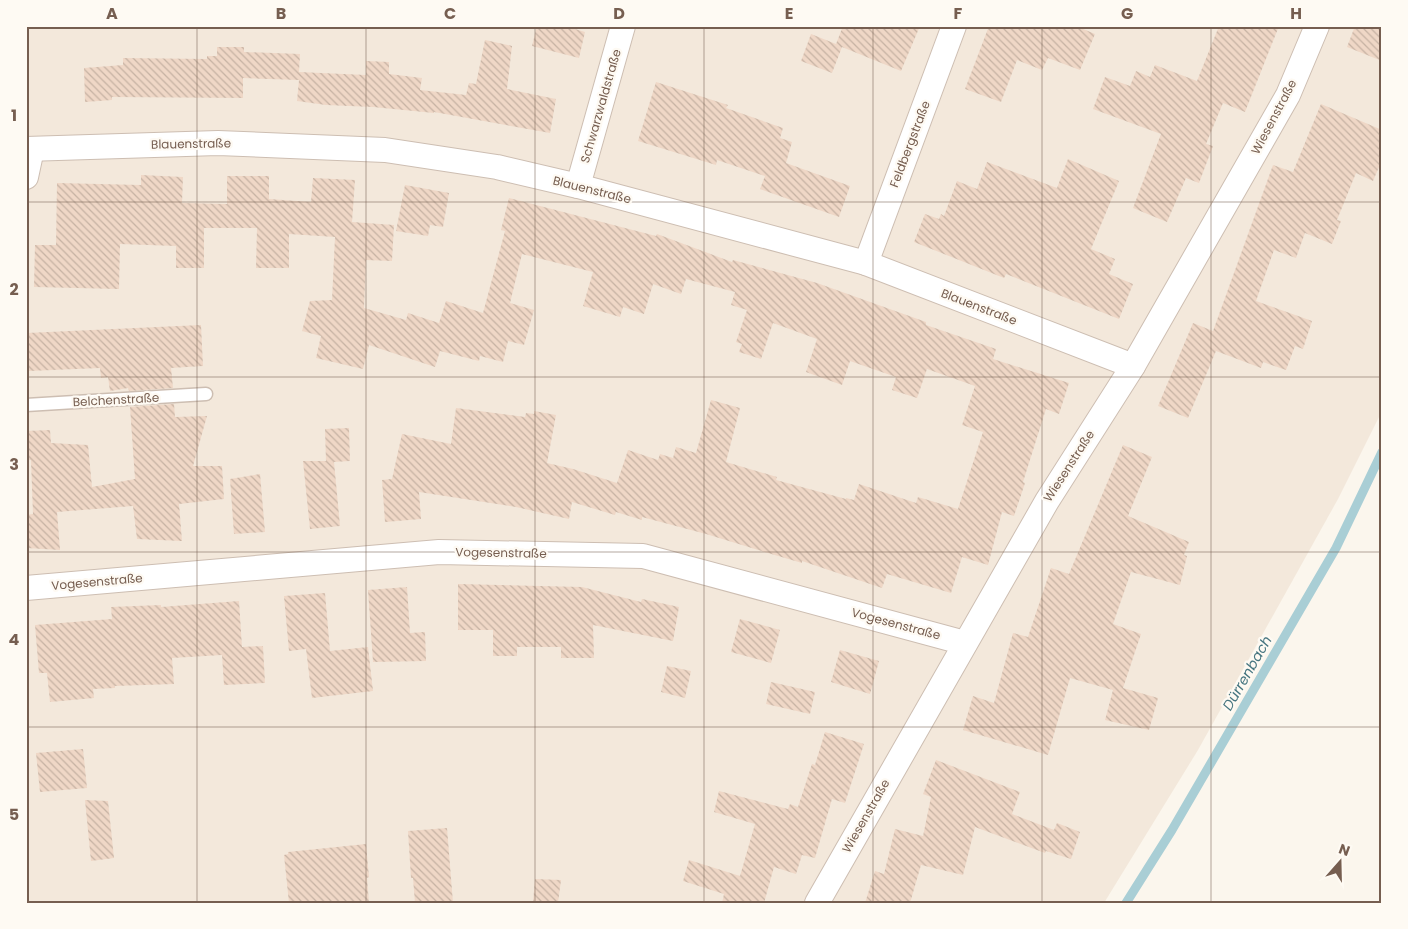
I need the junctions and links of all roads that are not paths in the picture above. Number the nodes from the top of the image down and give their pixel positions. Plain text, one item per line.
1 (623, 26) edge
2 (954, 26) edge
3 (1316, 26) edge
4 (29, 149) edge
5 (26, 177) edge
6 (578, 186) junction
7 (866, 263) junction
8 (1133, 366) junction
9 (206, 394) dead end
10 (26, 405) edge
11 (26, 588) edge
12 (965, 643) junction
13 (816, 903) edge

1 - 6 street, Schwarzwaldstraße
2 - 7 street, Feldbergstraße
3 - 8 street, Wiesenstraße
4 - 5 street
4 - 6 street, Blauenstraße
6 - 7 street, Blauenstraße
7 - 8 street, Blauenstraße
8 - 12 street, Wiesenstraße
9 - 10 lane, Belchenstraße
11 - 12 street, Vogesenstraße
12 - 13 street, Wiesenstraße

